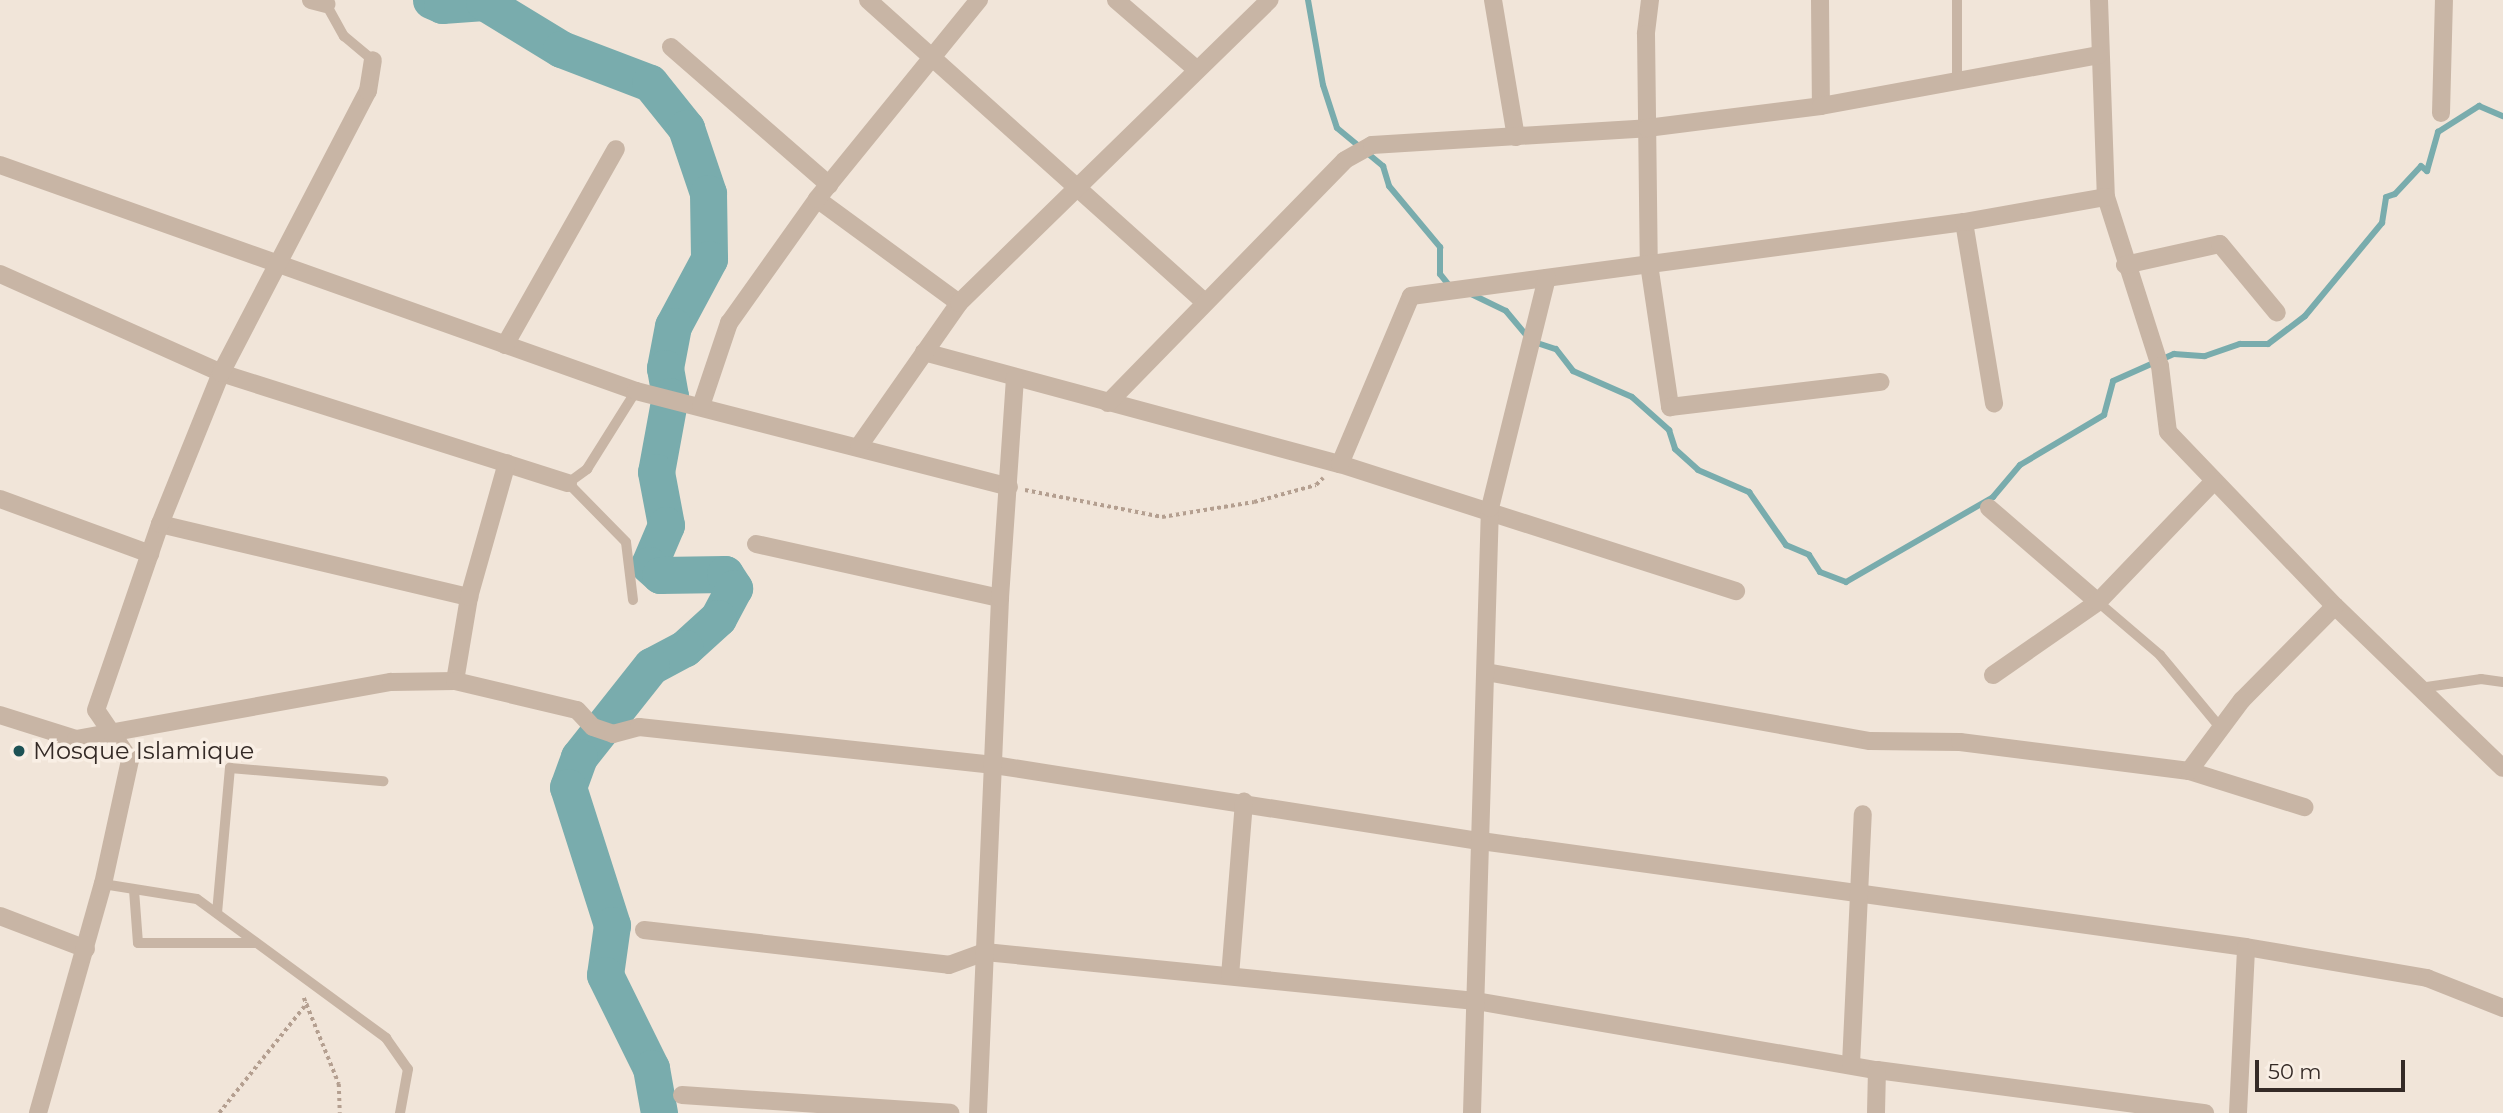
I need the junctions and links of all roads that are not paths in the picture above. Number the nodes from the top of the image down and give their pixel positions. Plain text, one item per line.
1 (868, 0) edge
2 (979, 0) edge
3 (1116, 0) edge
4 (1270, 0) edge
5 (1493, 0) edge
6 (1650, 0) edge
7 (1820, 0) edge
8 (1956, 0) edge
9 (2099, 0) edge
10 (2444, 0) edge
11 (318, 2) edge
12 (671, 47) dead end
13 (2098, 55) junction
14 (934, 58) junction
15 (373, 60) joint
16 (1197, 70) junction
17 (1957, 79) junction
18 (1821, 106) junction
19 (2441, 113) dead end
20 (1647, 128) junction
21 (1516, 137) junction
22 (616, 149) dead end
23 (0, 165) edge
24 (829, 185) junction
25 (1076, 188) junction
26 (2106, 197) junction
27 (817, 199) junction
28 (1964, 222) junction
29 (276, 264) junction
30 (1649, 264) junction
31 (2124, 265) junction
32 (0, 274) edge
33 (1547, 278) junction
34 (1204, 301) junction
35 (959, 303) junction
36 (2277, 313) dead end
37 (505, 345) junction
38 (924, 352) junction
39 (221, 373) junction
40 (1015, 378) junction
41 (1881, 382) dead end
42 (636, 391) junction
43 (1108, 403) junction
44 (1994, 404) dead end
45 (695, 405) junction
46 (859, 446) junction
47 (507, 463) junction
48 (1340, 464) junction
49 (2213, 482) junction
50 (568, 483) junction
51 (1009, 487) junction
52 (0, 499) edge
53 (1989, 508) dead end
54 (1489, 509) junction
55 (160, 524) junction
56 (757, 544) dead end
57 (150, 554) junction
58 (1736, 591) dead end
59 (469, 597) junction
60 (1000, 598) junction
61 (634, 600) dead end
62 (2098, 602) junction
63 (2335, 606) junction
64 (1486, 672) junction
65 (1993, 675) dead end
66 (454, 681) junction
67 (2503, 682) edge
68 (2420, 688) junction
69 (0, 715) edge
70 (2220, 726) junction
71 (111, 735) junction
72 (994, 765) junction
73 (2503, 768) edge
74 (2189, 771) junction
75 (383, 781) dead end
76 (1244, 802) junction
77 (2304, 807) dead end
78 (1863, 814) dead end
79 (1481, 841) junction
80 (103, 884) junction
81 (134, 890) junction
82 (1859, 894) junction
83 (216, 913) junction
84 (0, 916) edge
85 (644, 930) dead end
86 (256, 943) junction
87 (2246, 947) junction
88 (86, 949) junction
89 (985, 952) junction
90 (1230, 976) junction
91 (1476, 1001) junction
92 (2503, 1008) edge
93 (1851, 1064) junction
94 (1877, 1070) junction
95 (682, 1095) dead end
96 (802, 1108) edge
97 (38, 1113) edge
98 (400, 1113) edge
99 (950, 1113) edge
100 (978, 1113) edge
101 (1472, 1113) edge
102 (1876, 1113) edge
103 (2205, 1113) edge
104 (2238, 1113) edge

1 - 14 street
2 - 14 street
3 - 16 street
4 - 16 street
5 - 21 street
6 - 20 street
7 - 18 street
8 - 17 lane
9 - 13 street
10 - 19 street
11 - 15 lane
12 - 24 street
13 - 17 street
13 - 26 street
14 - 24 street
14 - 25 street
15 - 29 street
16 - 25 street
17 - 18 street
18 - 20 street
20 - 21 street
20 - 30 street
21 - 34 street
22 - 37 street
23 - 29 street
24 - 27 street
25 - 34 street
25 - 35 street
26 - 28 street
26 - 31 street
27 - 35 street
27 - 45 street
28 - 30 street
28 - 44 street
29 - 37 street
29 - 39 street
30 - 33 street
30 - 41 street
31 - 36 street
31 - 49 street
32 - 39 street
33 - 48 street
33 - 54 street
34 - 43 street
35 - 38 street
37 - 42 street
38 - 40 street
38 - 46 street
39 - 47 street
39 - 55 street
40 - 43 street
40 - 51 street
42 - 45 street
42 - 50 lane
43 - 48 street
45 - 46 street
46 - 51 street
47 - 50 street
47 - 59 street
48 - 54 street
49 - 62 street
49 - 63 street
50 - 61 lane
51 - 60 street
52 - 57 street
53 - 62 street
54 - 58 street
54 - 64 street
55 - 57 street
55 - 59 street
56 - 60 street
57 - 71 street
59 - 66 street
60 - 72 street
62 - 65 street
62 - 70 lane
63 - 68 street
63 - 70 street
64 - 74 street
64 - 79 street
66 - 71 street
66 - 72 street
67 - 68 lane
68 - 73 street
69 - 71 street
70 - 74 street
71 - 80 street
72 - 76 street
72 - 89 street
74 - 77 street
75 - 83 lane
76 - 79 street
76 - 90 street
78 - 82 street
79 - 82 street
79 - 91 street
80 - 81 lane
80 - 88 street
81 - 83 lane
81 - 86 lane
82 - 87 street
82 - 93 street
83 - 86 lane
84 - 88 street
85 - 89 street
86 - 98 lane
87 - 92 street
87 - 104 street
88 - 97 street
89 - 90 street
89 - 100 street
90 - 91 street
91 - 93 street
91 - 101 street
93 - 94 street
94 - 102 street
94 - 103 street
95 - 96 street
96 - 99 street

